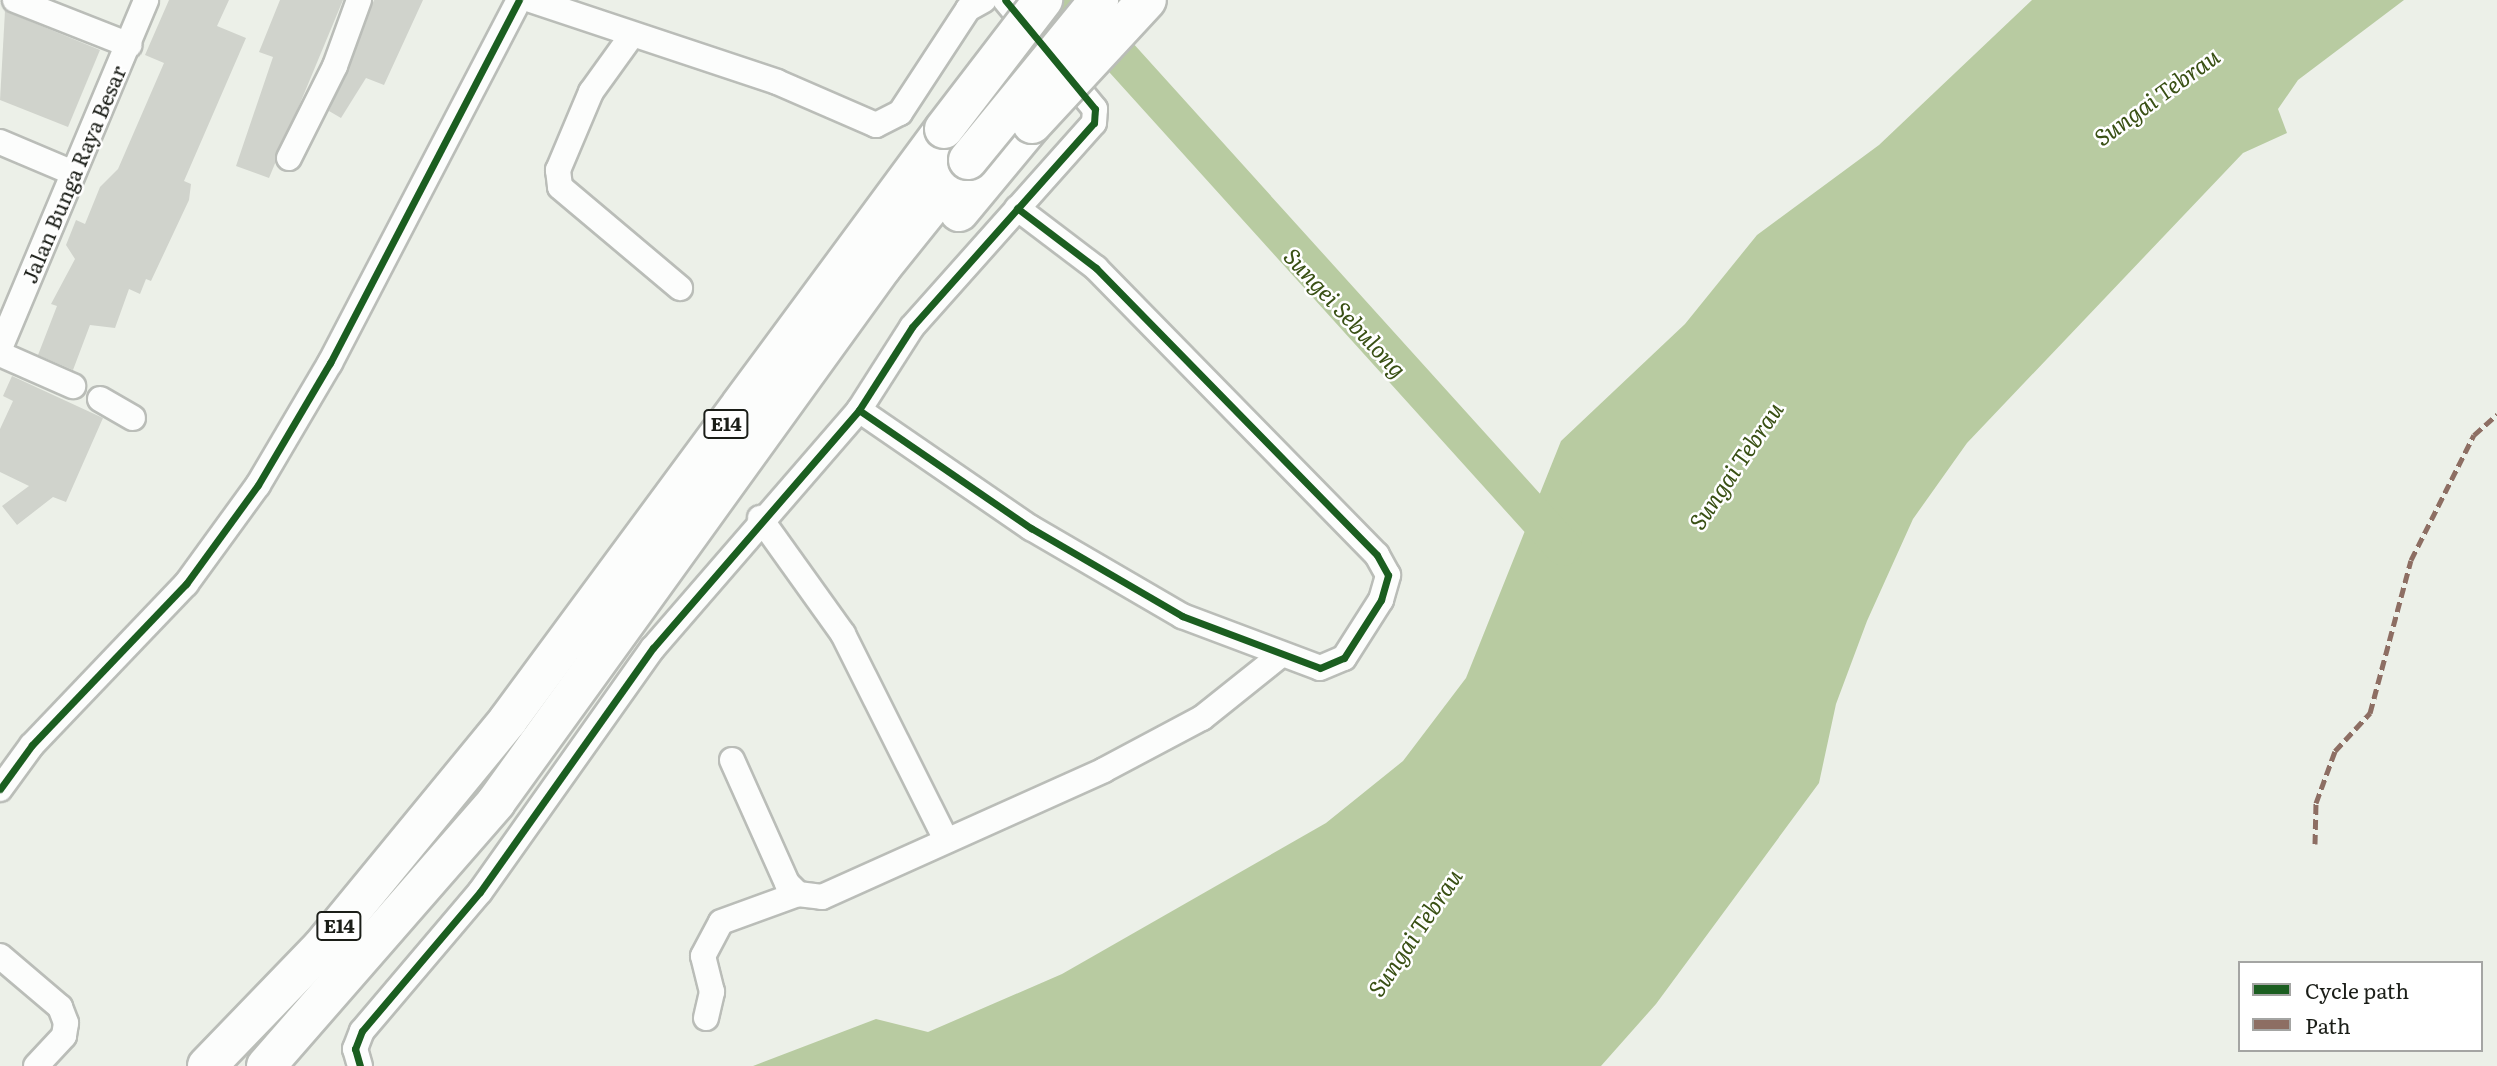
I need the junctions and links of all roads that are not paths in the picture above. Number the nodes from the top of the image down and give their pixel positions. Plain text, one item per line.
1 (15, 0) edge
2 (146, 0) edge
3 (359, 0) edge
4 (519, 0) edge
5 (531, 0) edge
6 (984, 0) edge
7 (1005, 0) edge
8 (1043, 0) edge
9 (1099, 0) edge
10 (1147, 0) edge
11 (632, 35) junction
12 (129, 45) junction
13 (0, 142) edge
14 (289, 158) dead end
15 (71, 172) junction
16 (1017, 208) junction
17 (680, 288) dead end
18 (0, 348) edge
19 (0, 354) edge
20 (806, 374) junction
21 (73, 386) dead end
22 (100, 399) dead end
23 (859, 410) junction
24 (133, 418) dead end
25 (760, 519) junction
26 (1281, 655) junction
27 (732, 760) dead end
28 (0, 789) edge
29 (946, 840) junction
30 (798, 894) junction
31 (0, 956) edge
32 (706, 1018) dead end
33 (36, 1066) edge
34 (207, 1066) edge
35 (266, 1066) edge
36 (360, 1066) edge

1 - 12 street
2 - 12 street, Jalan Bunga Raya Besar
3 - 14 street
4 - 28 street
5 - 11 street
6 - 11 street
7 - 16 street
8 - 34 highway, E14, bridge
9 - 20 highway, E14, bridge
10 - 20 highway, bridge
11 - 17 street
12 - 15 street, Jalan Bunga Raya Besar
13 - 15 street
15 - 18 street, Jalan Bunga Raya Besar
16 - 23 street
16 - 26 street
19 - 21 street
20 - 35 highway, E14
22 - 24 street
23 - 25 street
23 - 26 street
25 - 29 street
25 - 36 street
26 - 29 street
27 - 30 street
29 - 30 street
30 - 32 street
31 - 33 street

